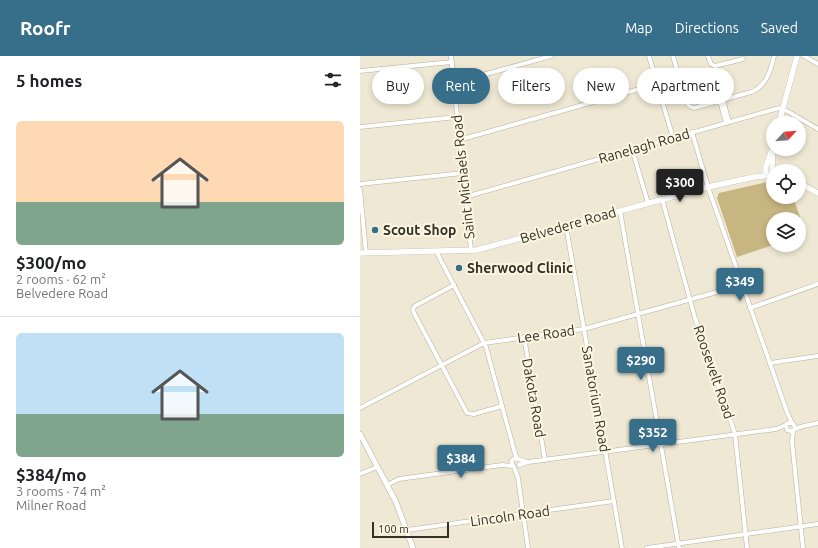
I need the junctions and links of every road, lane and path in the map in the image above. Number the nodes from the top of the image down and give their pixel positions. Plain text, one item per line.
1 (451, 56) edge
2 (551, 56) edge
3 (649, 56) edge
4 (673, 56) edge
5 (708, 56) edge
6 (774, 56) edge
7 (797, 56) edge
8 (804, 56) edge
9 (743, 59) dead end
10 (452, 62) junction
11 (818, 64) edge
12 (453, 68) edge
13 (652, 68) edge
14 (676, 68) edge
15 (360, 71) edge
16 (490, 73) edge
17 (637, 90) edge
18 (734, 97) edge
19 (456, 104) edge
20 (663, 104) edge
21 (688, 104) edge
22 (710, 104) edge
23 (722, 104) edge
24 (783, 109) junction
25 (781, 116) edge
26 (457, 117) junction
27 (727, 123) junction
28 (360, 127) edge
29 (818, 129) edge
30 (692, 132) junction
31 (673, 138) junction
32 (459, 140) junction
33 (632, 149) junction
34 (463, 173) junction
35 (766, 175) edge
36 (360, 184) edge
37 (708, 187) junction
38 (806, 187) edge
39 (360, 189) edge
40 (818, 193) edge
41 (466, 197) junction
42 (662, 199) junction
43 (648, 203) junction
44 (620, 211) junction
45 (566, 226) junction
46 (471, 250) junction
47 (436, 251) junction
48 (363, 253) edge
49 (818, 284) edge
50 (454, 285) junction
51 (742, 285) junction
52 (690, 300) junction
53 (750, 308) junction
54 (638, 314) junction
55 (584, 329) junction
56 (524, 337) junction
57 (484, 343) junction
58 (818, 356) edge
59 (770, 363) junction
60 (442, 365) junction
61 (502, 406) junction
62 (360, 408) edge
63 (818, 423) edge
64 (790, 427) junction
65 (360, 434) edge
66 (735, 434) junction
67 (661, 444) junction
68 (605, 452) junction
69 (545, 460) junction
70 (516, 463) junction
71 (377, 467) junction
72 (360, 474) edge
73 (387, 485) junction
74 (614, 502) junction
75 (523, 514) junction
76 (818, 524) edge
77 (800, 527) junction
78 (407, 530) junction
79 (745, 534) junction
80 (678, 546) edge
81 (413, 548) edge
82 (528, 548) edge
83 (622, 548) edge
84 (647, 548) edge
85 (747, 548) edge
86 (803, 548) edge

1 - 10 street, Saint Michaels Road
2 - 16 street
3 - 13 street
4 - 14 street
5 - 9 street
6 - 18 street
7 - 24 main road
8 - 11 street
10 - 12 street, Saint Michaels Road
10 - 15 street
17 - 32 street
19 - 26 street, Saint Michaels Road
20 - 31 street
21 - 22 street
23 - 27 street
24 - 25 main road
24 - 27 street, Ranelagh Road
24 - 29 street
26 - 28 street
26 - 32 street, Saint Michaels Road
27 - 30 street, Ranelagh Road
30 - 31 street, Ranelagh Road
30 - 37 street
31 - 33 street, Ranelagh Road
32 - 34 street, Saint Michaels Road
33 - 41 street, Ranelagh Road
33 - 43 street
34 - 36 street
34 - 41 street, Saint Michaels Road
35 - 37 main road, Belvedere Road
37 - 42 main road, Belvedere Road
37 - 51 street
38 - 40 main road
39 - 48 street
41 - 46 street, Saint Michaels Road
42 - 43 main road, Belvedere Road
42 - 52 street, Roosevelt Road
43 - 44 main road, Belvedere Road
44 - 45 main road, Belvedere Road
44 - 54 street
45 - 46 main road, Belvedere Road
45 - 55 street, Sanatorium Road
46 - 47 main road, Belvedere Road
47 - 48 main road, Belvedere Road
47 - 50 street
49 - 53 street
50 - 57 street
50 - 60 street
51 - 52 street, Lee Road
51 - 53 street
52 - 54 street, Lee Road
52 - 66 street, Roosevelt Road
53 - 59 street
54 - 55 street, Lee Road
54 - 67 street
55 - 56 street, Lee Road
55 - 68 street, Sanatorium Road
56 - 57 street, Lee Road
56 - 69 street, Dakota Road
57 - 60 street, Lee Road
57 - 61 street
58 - 59 street
59 - 64 street
60 - 61 street
60 - 62 street, Lee Road
61 - 70 street
63 - 64 street
64 - 66 street
64 - 77 street
65 - 71 street
66 - 67 street
66 - 79 street, Roosevelt Road
67 - 68 street
67 - 80 street
68 - 69 street
68 - 74 street, Sanatorium Road
69 - 70 street
70 - 73 street
70 - 75 street
71 - 72 street
71 - 73 street
73 - 78 street
74 - 75 street, Lincoln Road
74 - 83 street, Sanatorium Road
75 - 78 street, Lincoln Road
75 - 82 street
76 - 77 street
77 - 79 street
77 - 86 street
78 - 81 street
79 - 80 street
79 - 85 street, Roosevelt Road
80 - 84 street

